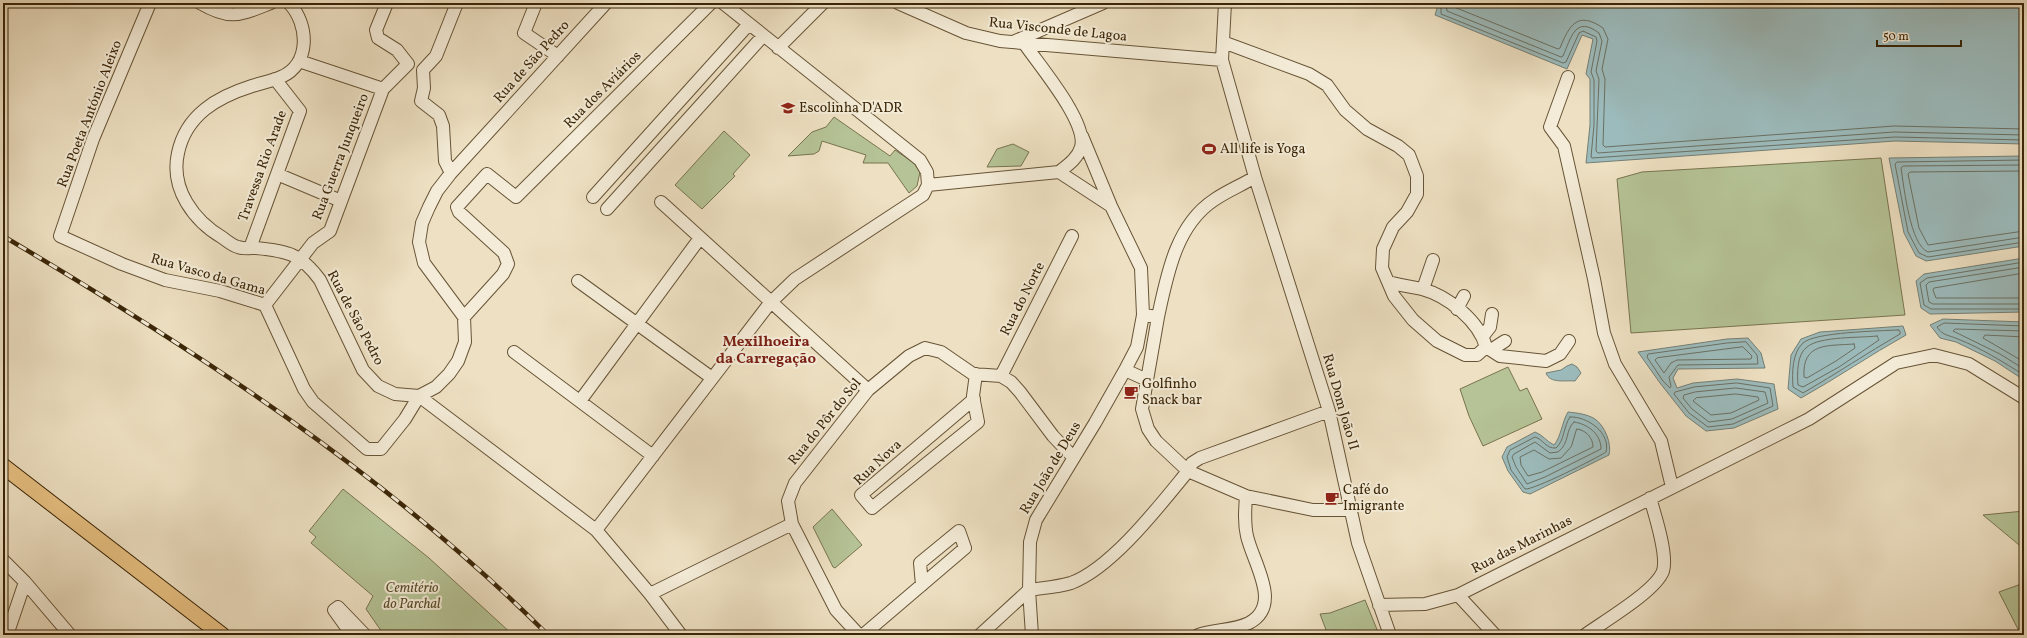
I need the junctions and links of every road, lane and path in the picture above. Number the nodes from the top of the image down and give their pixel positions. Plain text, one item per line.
1 (150, 3) edge
2 (200, 3) edge
3 (271, 3) edge
4 (387, 3) edge
5 (457, 3) edge
6 (536, 3) edge
7 (606, 3) edge
8 (711, 3) edge
9 (722, 3) edge
10 (823, 3) edge
11 (898, 3) edge
12 (1103, 3) edge
13 (1225, 3) edge
14 (295, 6) edge
15 (749, 24) junction
16 (762, 36) junction
17 (1223, 42) junction
18 (1018, 43) junction
19 (778, 48) junction
20 (558, 56) junction
21 (1222, 60) junction
22 (299, 61) junction
23 (408, 64) junction
24 (424, 70) junction
25 (1568, 77) dead end
26 (275, 79) junction
27 (383, 89) junction
28 (1081, 132) junction
29 (1059, 172) junction
30 (451, 173) junction
31 (277, 174) junction
32 (1255, 177) junction
33 (928, 185) junction
34 (593, 197) dead end
35 (341, 201) junction
36 (661, 202) dead end
37 (1111, 206) junction
38 (608, 209) dead end
39 (60, 236) joint
40 (1072, 236) dead end
41 (700, 238) junction
42 (250, 248) junction
43 (302, 259) junction
44 (1433, 260) dead end
45 (578, 282) dead end
46 (1388, 282) junction
47 (1423, 289) junction
48 (1464, 296) dead end
49 (770, 302) junction
50 (265, 305) junction
51 (1457, 309) junction
52 (1492, 314) dead end
53 (1144, 315) junction
54 (464, 317) junction
55 (1158, 317) junction
56 (636, 324) junction
57 (1506, 341) dead end
58 (1569, 341) dead end
59 (1487, 345) junction
60 (514, 352) dead end
61 (1125, 370) junction
62 (976, 374) junction
63 (1001, 376) junction
64 (712, 378) junction
65 (1147, 380) junction
66 (868, 390) junction
67 (419, 396) junction
68 (2024, 398) edge
69 (974, 399) junction
70 (580, 401) junction
71 (1329, 411) junction
72 (653, 456) junction
73 (1073, 457) junction
74 (3, 466) edge
75 (1188, 471) junction
76 (1672, 487) junction
77 (1246, 496) junction
78 (1650, 498) junction
79 (1352, 510) junction
80 (792, 524) junction
81 (596, 530) junction
82 (3, 560) edge
83 (25, 582) junction
84 (922, 585) dead end
85 (1029, 590) junction
86 (650, 594) junction
87 (1458, 595) junction
88 (1379, 605) junction
89 (187, 610) junction
90 (7, 635) edge
91 (70, 635) edge
92 (222, 635) edge
93 (232, 635) edge
94 (352, 635) edge
95 (364, 635) edge
96 (682, 635) edge
97 (859, 635) edge
98 (863, 635) edge
99 (980, 635) edge
100 (1032, 635) edge
101 (1198, 635) edge
102 (1390, 635) edge
103 (1495, 635) edge
104 (1585, 635) edge

1 - 39 street, Rua Poeta António Aleixo
2 - 3 street
4 - 23 street
5 - 24 street
6 - 20 street
7 - 20 street, Rua de São Pedro
8 - 54 street, Rua dos Aviários
9 - 15 street
10 - 19 street
11 - 18 street, Rua Visconde de Lagoa
12 - 18 street
13 - 17 street, Rua Dom João II
14 - 22 street, Rua de São Pedro
15 - 16 street
15 - 34 street
16 - 19 street
16 - 38 street
17 - 21 street, Rua Dom João II
17 - 46 street
18 - 21 street, Rua Visconde de Lagoa
18 - 28 street, Rua João de Deus
19 - 33 street
20 - 30 street, Rua de São Pedro
21 - 32 street, Rua Dom João II
22 - 26 street, Rua de São Pedro
22 - 27 street
23 - 24 street
23 - 27 street, Rua Guerra Junqueiro
24 - 30 street
25 - 76 street
26 - 31 street, Travessa Rio Arade
26 - 42 street, Rua de São Pedro
27 - 35 street, Rua Guerra Junqueiro
28 - 29 street
28 - 37 street, Rua João de Deus
29 - 33 street
29 - 37 street
30 - 54 street, Rua de São Pedro
31 - 35 street
31 - 42 street, Travessa Rio Arade
32 - 55 street
32 - 71 street, Rua Dom João II
33 - 49 street
35 - 43 street, Rua Guerra Junqueiro
36 - 41 street
37 - 53 street, Rua João de Deus
39 - 50 street, Rua Vasco da Gama
40 - 63 street, Rua do Norte
41 - 49 street
41 - 56 street
42 - 43 street, Rua de São Pedro
43 - 50 street, Rua Guerra Junqueiro
43 - 67 street, Rua de São Pedro
44 - 47 street
45 - 56 street
46 - 47 street
46 - 59 street
47 - 51 street
48 - 51 street
49 - 64 street
49 - 66 street
50 - 67 street, Rua Vasco da Gama
51 - 59 street
52 - 59 street
53 - 55 street
53 - 61 street, Rua João de Deus
54 - 67 street
55 - 65 street
56 - 64 street
56 - 70 street
57 - 59 street
58 - 59 street
60 - 70 street
61 - 65 street
61 - 73 street, Rua João de Deus
62 - 63 street, Rua do Pôr do Sol
62 - 66 street, Rua do Pôr do Sol
62 - 69 street, Rua Nova
63 - 73 street
64 - 72 street
65 - 75 street
66 - 80 street, Rua do Pôr do Sol
67 - 81 street
68 - 76 street, Rua das Marinhas
69 - 69 street, Rua Nova
70 - 72 street
71 - 75 street
71 - 79 street, Rua Dom João II
72 - 81 street
73 - 85 street, Rua João de Deus
74 - 89 main road
75 - 77 street
75 - 85 street
76 - 78 street, Rua das Marinhas
77 - 79 street
77 - 101 street
78 - 87 street, Rua das Marinhas
78 - 104 street
79 - 88 street, Rua Dom João II
80 - 86 street
80 - 97 street, Rua do Pôr do Sol
81 - 86 street
82 - 83 street
83 - 90 street
83 - 91 street
84 - 98 street
85 - 99 street
85 - 100 street, Rua João de Deus
86 - 96 street
87 - 88 street, Rua das Marinhas
87 - 103 street
88 - 102 street, Rua Dom João II
89 - 92 main road
89 - 93 main road
94 - 95 street

